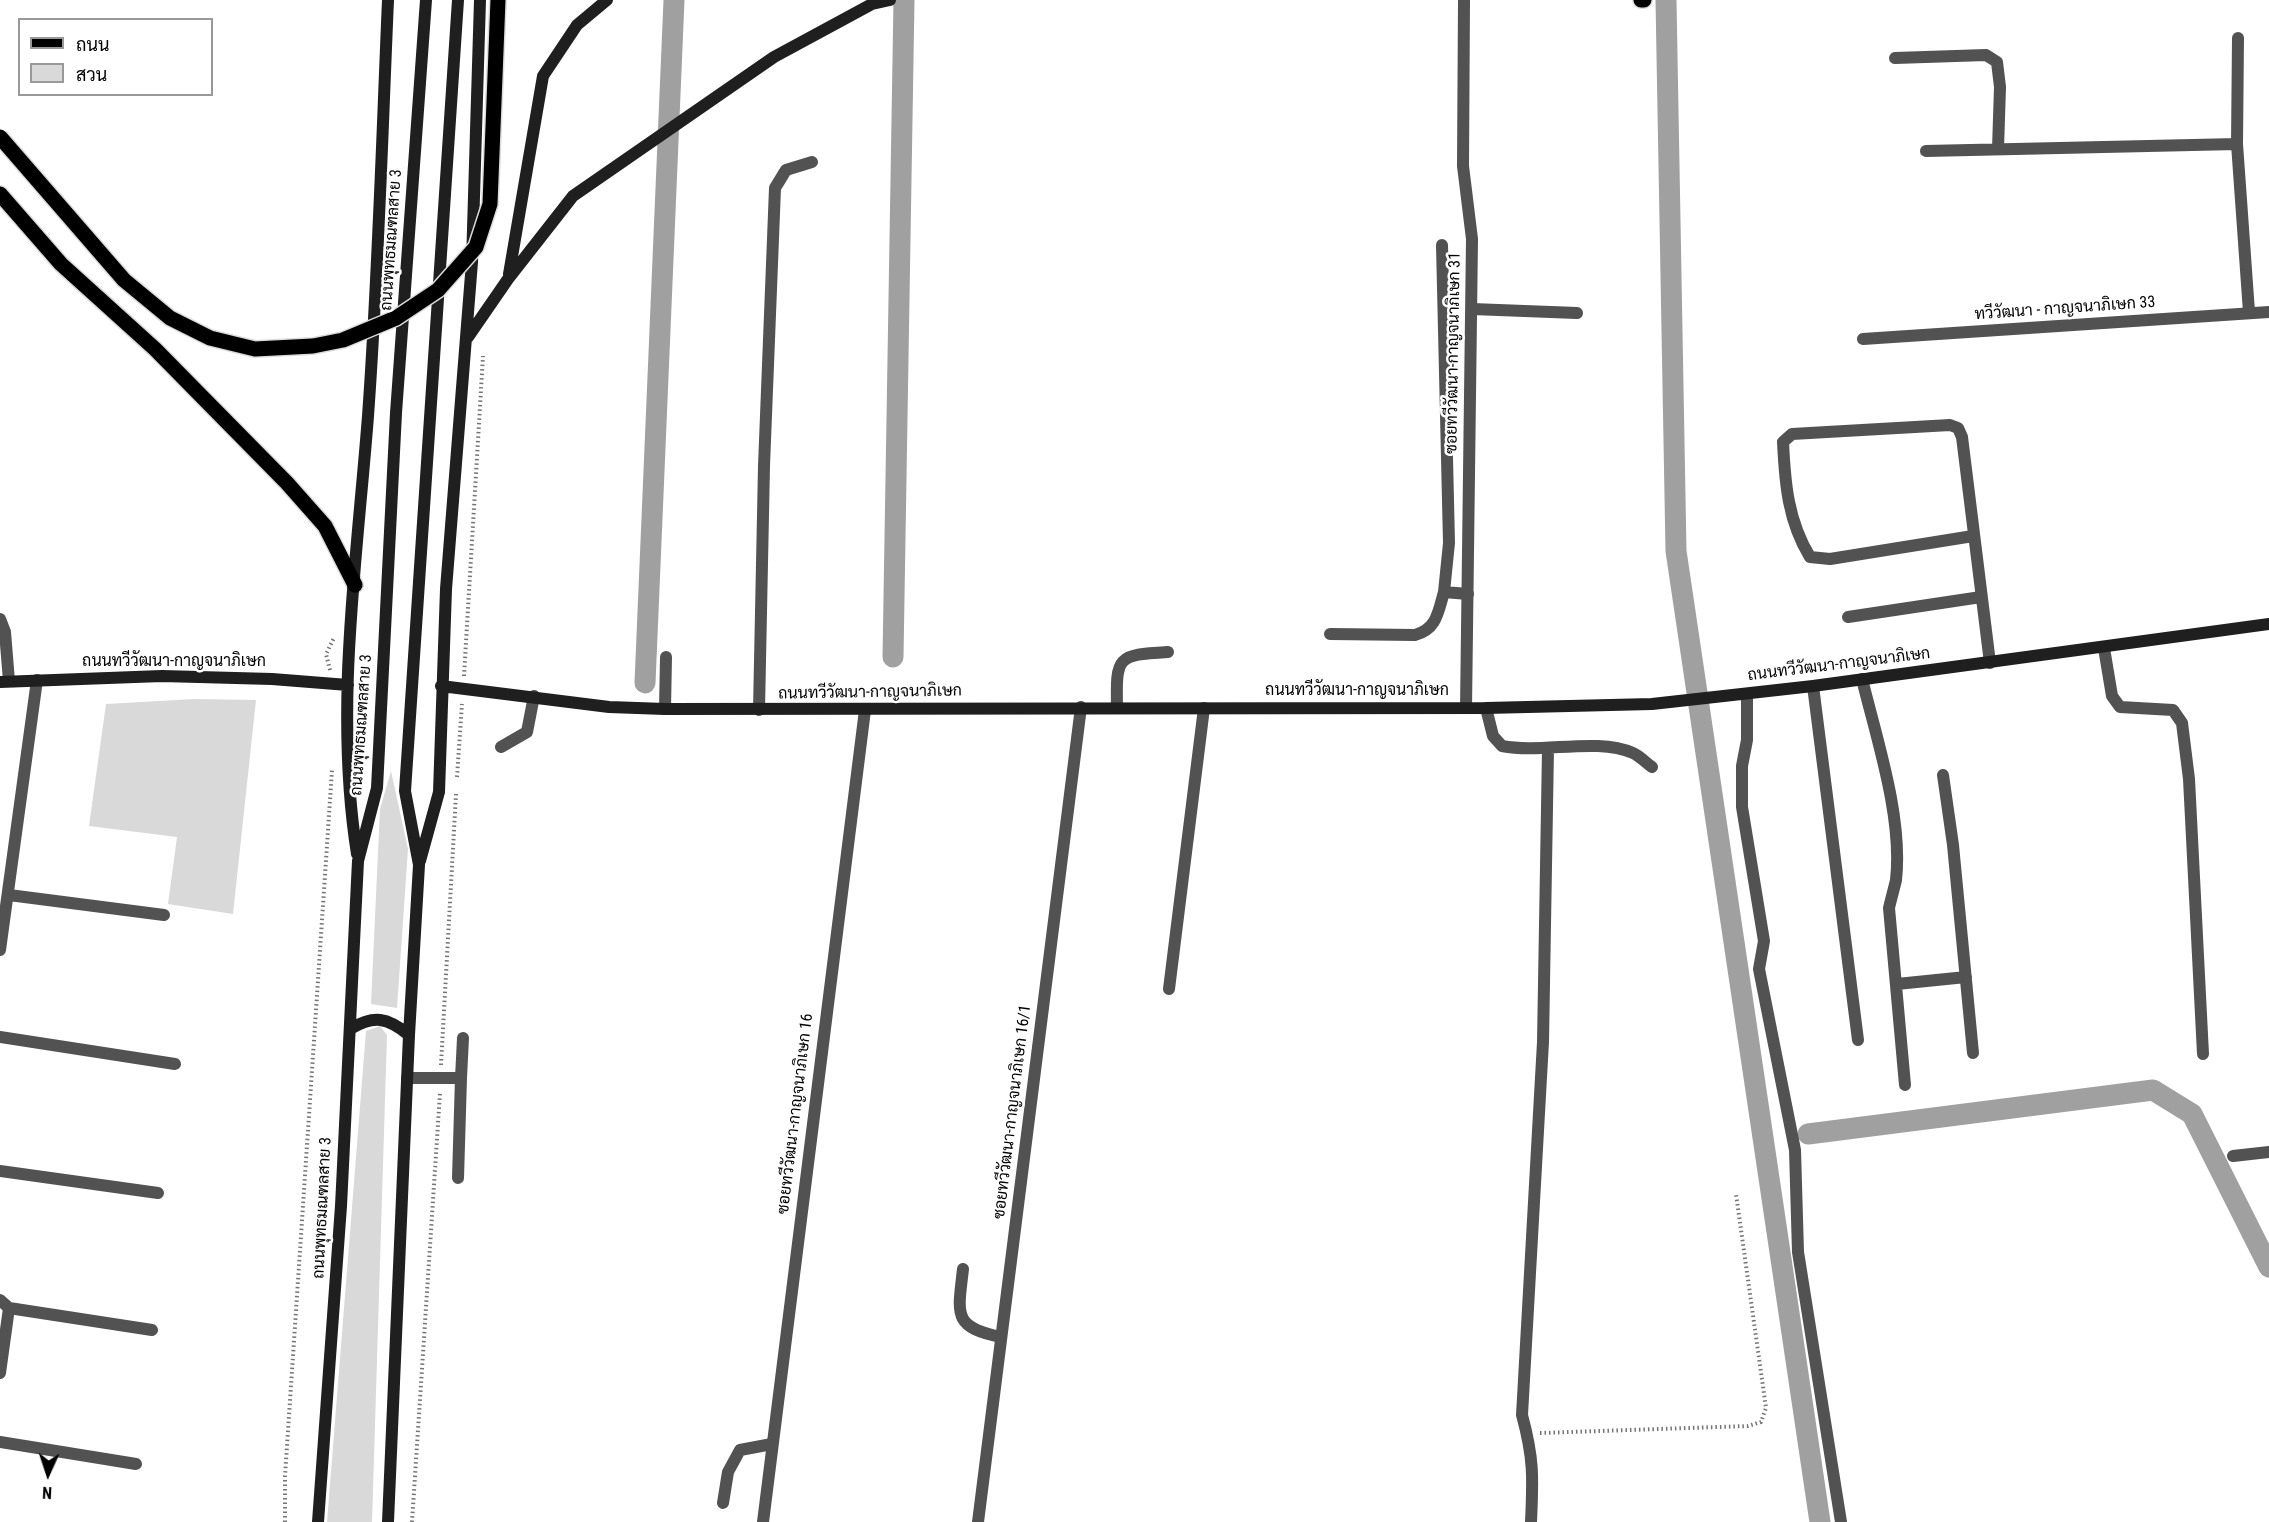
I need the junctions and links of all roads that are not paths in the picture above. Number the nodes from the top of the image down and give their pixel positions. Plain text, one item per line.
1 (388, 0) edge
2 (426, 0) edge
3 (458, 0) edge
4 (480, 0) edge
5 (498, 0) edge
6 (608, 0) edge
7 (890, 0) edge
8 (1464, 0) edge
9 (2238, 38) dead end
10 (1895, 58) dead end
11 (0, 137) edge
12 (2237, 144) junction
13 (1998, 149) junction
14 (1926, 151) dead end
15 (812, 162) dead end
16 (0, 194) edge
17 (1442, 245) dead end
18 (508, 279) junction
19 (1472, 309) junction
20 (2249, 312) junction
21 (2269, 312) edge
22 (1577, 313) dead end
23 (1863, 339) dead end
24 (466, 340) junction
25 (1973, 536) junction
26 (355, 585) junction
27 (1444, 592) junction
28 (1468, 594) junction
29 (1981, 597) junction
30 (1848, 617) dead end
31 (0, 619) edge
32 (2269, 624) edge
33 (1330, 634) dead end
34 (2104, 648) junction
35 (1168, 652) dead end
36 (666, 657) dead end
37 (1990, 663) junction
38 (1862, 679) junction
39 (37, 680) junction
40 (5, 681) edge
41 (348, 685) junction
42 (441, 686) junction
43 (1813, 686) junction
44 (1747, 694) junction
45 (534, 696) junction
46 (1081, 706) junction
47 (1117, 707) junction
48 (1204, 708) junction
49 (1466, 708) junction
50 (1486, 708) junction
51 (665, 709) junction
52 (759, 710) junction
53 (865, 710) junction
54 (501, 747) dead end
55 (1548, 749) junction
56 (1652, 767) dead end
57 (1943, 776) dead end
58 (358, 861) junction
59 (419, 865) junction
60 (9, 895) junction
61 (164, 915) dead end
62 (0, 950) edge
63 (1966, 977) junction
64 (1897, 984) junction
65 (1169, 989) dead end
66 (350, 1029) junction
67 (409, 1035) junction
68 (0, 1037) edge
69 (463, 1038) dead end
70 (1858, 1040) dead end
71 (1973, 1053) dead end
72 (2203, 1054) dead end
73 (175, 1064) dead end
74 (407, 1078) junction
75 (461, 1078) junction
76 (1905, 1085) dead end
77 (2269, 1152) edge
78 (2233, 1156) dead end
79 (0, 1171) edge
80 (458, 1178) dead end
81 (158, 1193) dead end
82 (963, 1269) dead end
83 (5, 1304) edge
84 (152, 1330) dead end
85 (1001, 1337) junction
86 (0, 1373) edge
87 (0, 1442) edge
88 (772, 1444) junction
89 (136, 1464) dead end
90 (723, 1503) dead end
91 (318, 1522) edge
92 (388, 1522) edge
93 (763, 1522) edge
94 (978, 1522) edge
95 (1531, 1522) edge
96 (1841, 1522) edge

1 - 26 main road
2 - 58 main road, ถนนพุทธมณฑลสาย 3
3 - 59 main road
4 - 24 main road
5 - 11 main road, bridge
6 - 18 main road
7 - 18 main road
8 - 19 street, ซอยทวีวัฒนา-กาญจนาภิเษก 31
9 - 12 street
10 - 13 street
12 - 13 street
12 - 20 street
13 - 14 street
15 - 52 street
16 - 26 main road
17 - 27 street
18 - 24 main road
19 - 22 street
19 - 28 street, ซอยทวีวัฒนา-กาญจนาภิเษก 31
20 - 21 street, ทวีวัฒนา - กาญจนาภิเษก 33
20 - 23 street, ทวีวัฒนา - กาญจนาภิเษก 33
24 - 42 main road
25 - 25 street
25 - 29 street
26 - 41 main road
27 - 28 street
27 - 33 street
28 - 49 street, ซอยทวีวัฒนา-กาญจนาภิเษก 31
29 - 30 street
29 - 37 street
31 - 40 street
32 - 34 main road, ถนนทวีวัฒนา-กาญจนาภิเษก
34 - 37 main road, ถนนทวีวัฒนา-กาญจนาภิเษก
34 - 72 street
35 - 47 street
36 - 51 street
37 - 38 main road, ถนนทวีวัฒนา-กาญจนาภิเษก
38 - 43 main road, ถนนทวีวัฒนา-กาญจนาภิเษก
38 - 64 street
39 - 40 main road, ถนนทวีวัฒนา-กาญจนาภิเษก
39 - 41 main road, ถนนทวีวัฒนา-กาญจนาภิเษก
39 - 60 street
41 - 58 main road
42 - 45 main road, ถนนทวีวัฒนา-กาญจนาภิเษก
42 - 59 main road
43 - 44 main road, ถนนทวีวัฒนา-กาญจนาภิเษก
43 - 70 street
44 - 50 main road, ถนนทวีวัฒนา-กาญจนาภิเษก
44 - 96 street
45 - 51 main road, ถนนทวีวัฒนา-กาญจนาภิเษก
45 - 54 street
46 - 47 main road, ถนนทวีวัฒนา-กาญจนาภิเษก
46 - 53 main road, ถนนทวีวัฒนา-กาญจนาภิเษก
46 - 85 street, ซอยทวีวัฒนา-กาญจนาภิเษก 16/1
47 - 48 main road, ถนนทวีวัฒนา-กาญจนาภิเษก
48 - 49 main road, ถนนทวีวัฒนา-กาญจนาภิเษก
48 - 65 street
49 - 50 main road, ถนนทวีวัฒนา-กาญจนาภิเษก
50 - 55 street
51 - 52 main road, ถนนทวีวัฒนา-กาญจนาภิเษก
52 - 53 main road, ถนนทวีวัฒนา-กาญจนาภิเษก
53 - 88 street, ซอยทวีวัฒนา-กาญจนาภิเษก 16
55 - 56 street
55 - 95 street
57 - 63 street
58 - 66 main road, ถนนพุทธมณฑลสาย 3
59 - 67 main road
60 - 61 street
60 - 62 street
63 - 64 street
63 - 71 street
64 - 76 street
66 - 67 main road
66 - 91 main road, ถนนพุทธมณฑลสาย 3
67 - 74 main road
68 - 73 street
69 - 75 street
74 - 75 street
74 - 92 main road
75 - 80 street
77 - 78 street
79 - 81 street
82 - 85 street
83 - 84 street
83 - 86 street
85 - 94 street, ซอยทวีวัฒนา-กาญจนาภิเษก 16/1
87 - 89 street
88 - 90 street
88 - 93 street, ซอยทวีวัฒนา-กาญจนาภิเษก 16

